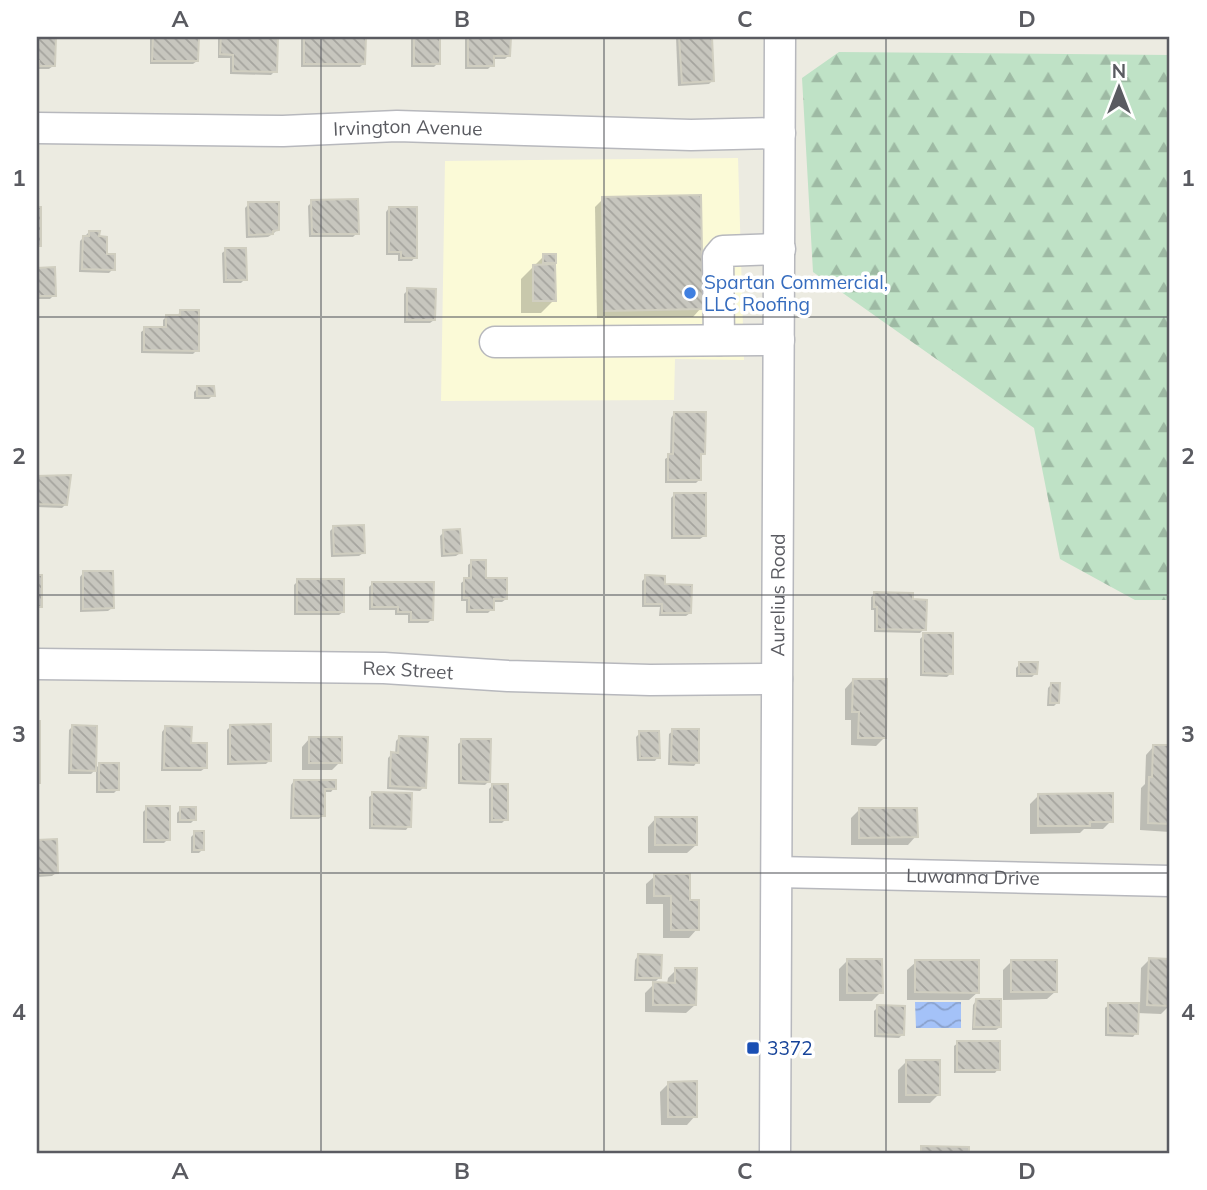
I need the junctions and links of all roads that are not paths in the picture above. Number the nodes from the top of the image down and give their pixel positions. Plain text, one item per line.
1 (780, 37) edge
2 (37, 128) edge
3 (780, 133) junction
4 (780, 249) junction
5 (719, 341) junction
6 (779, 341) junction
7 (495, 342) dead end
8 (37, 664) edge
9 (778, 679) junction
10 (777, 872) junction
11 (1170, 881) edge
12 (775, 1153) edge

1 - 3 street, Aurelius Road
2 - 3 street, Irvington Avenue
3 - 4 street, Aurelius Road
4 - 5 street
4 - 6 street, Aurelius Road
5 - 6 street
5 - 7 street
6 - 9 street, Aurelius Road
8 - 9 street, Rex Street
9 - 10 street, Aurelius Road
10 - 11 street, Luwanna Drive
10 - 12 street, Aurelius Road

